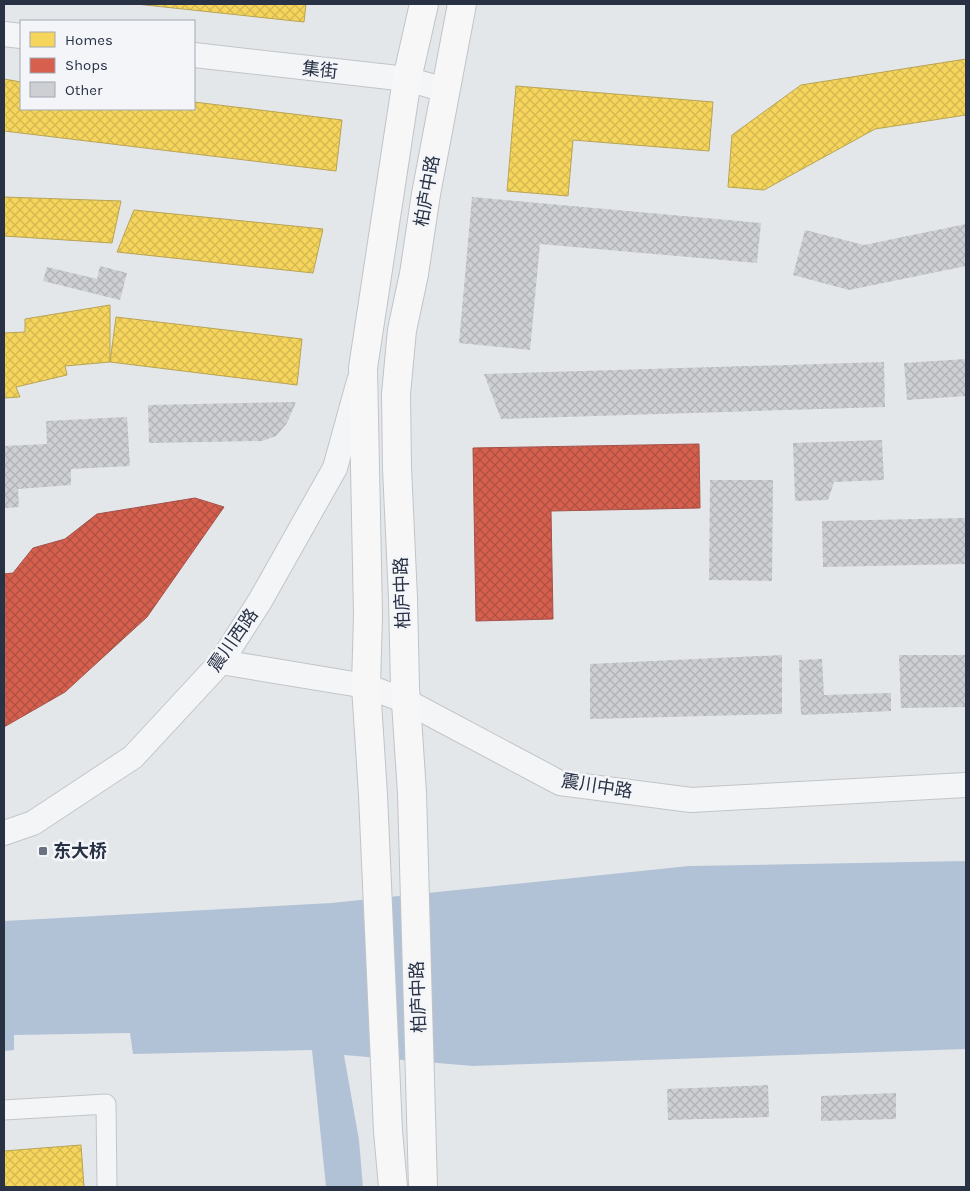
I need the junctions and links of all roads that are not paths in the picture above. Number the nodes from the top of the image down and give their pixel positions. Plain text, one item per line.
1 (424, 4) edge
2 (462, 4) edge
3 (4, 34) edge
4 (20, 36) edge
5 (195, 55) edge
6 (407, 79) junction
7 (445, 90) junction
8 (363, 368) junction
9 (221, 662) junction
10 (366, 686) junction
11 (406, 701) junction
12 (966, 785) edge
13 (4, 833) edge
14 (4, 1110) edge
15 (107, 1187) edge
16 (393, 1187) edge
17 (423, 1187) edge

1 - 6 main road, 柏庐中路
2 - 7 main road, 柏庐中路
3 - 4 street
5 - 6 street, 集街
6 - 7 street, 集街
6 - 8 main road, 柏庐中路
7 - 11 main road, 柏庐中路
8 - 9 street, 震川西路
8 - 10 main road, 柏庐中路
9 - 10 street, 震川中路
9 - 13 street, 震川西路
10 - 11 street, 震川中路
10 - 16 main road, 柏庐中路
11 - 12 street, 震川中路
11 - 17 main road, 柏庐中路
14 - 15 street

